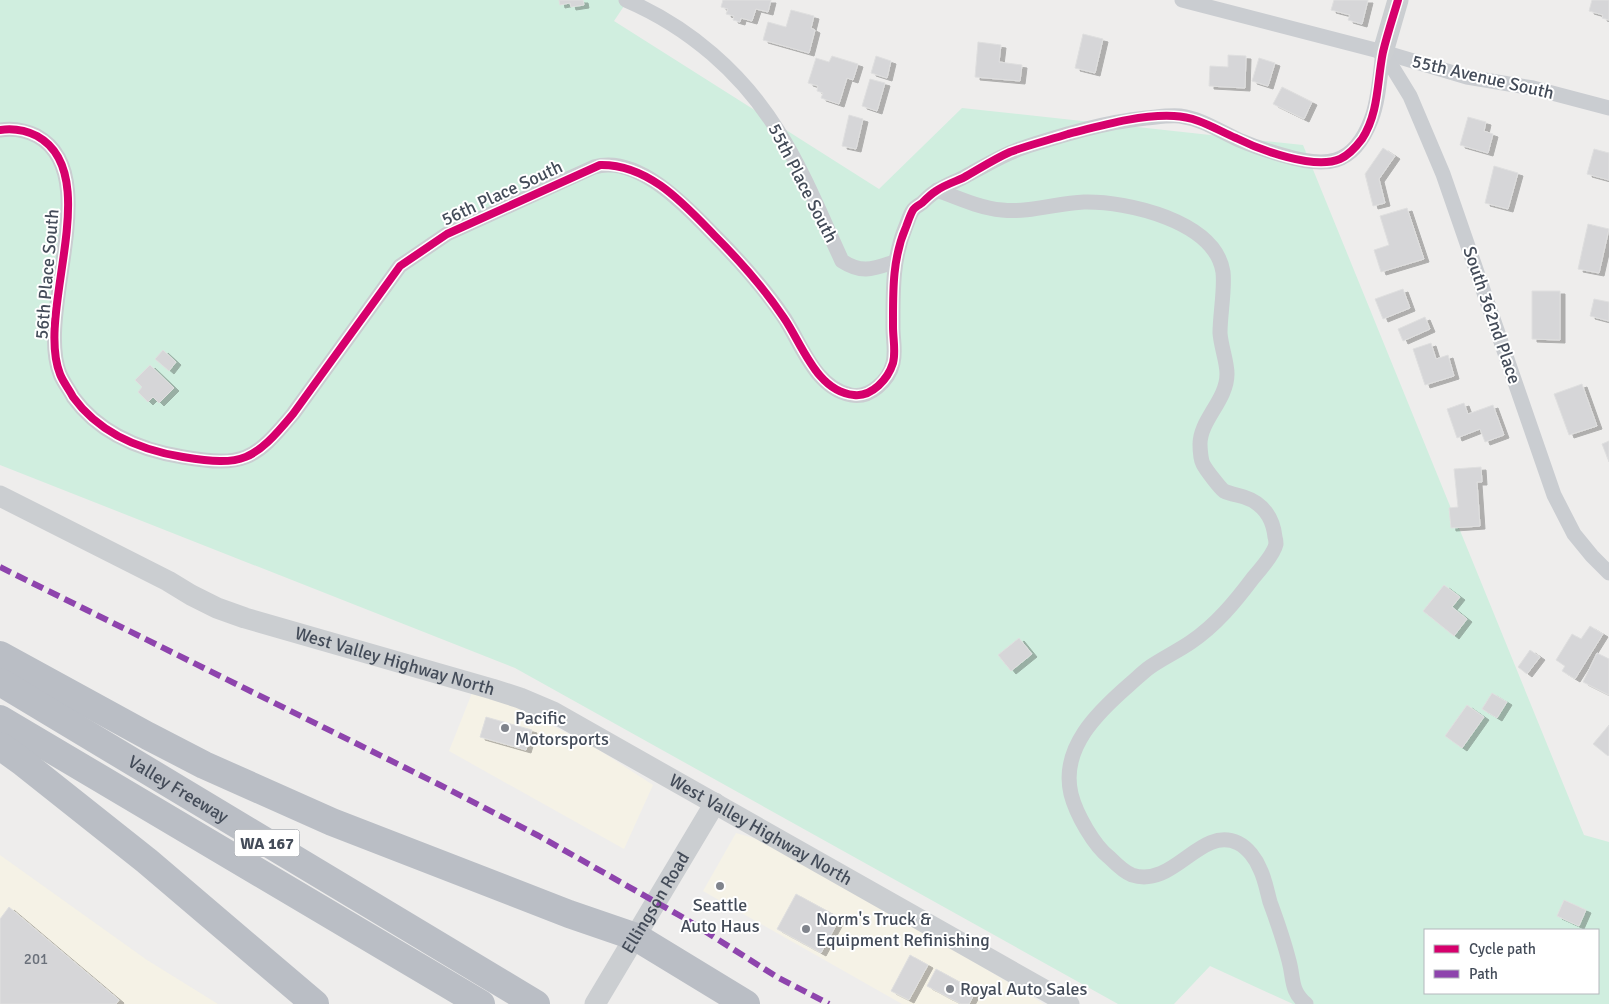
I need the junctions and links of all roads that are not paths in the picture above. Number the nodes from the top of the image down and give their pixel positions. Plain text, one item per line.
1 (626, 0) edge
2 (1182, 0) edge
3 (1398, 0) edge
4 (1383, 52) junction
5 (1609, 108) edge
6 (0, 130) edge
7 (937, 190) junction
8 (894, 262) junction
9 (0, 496) edge
10 (1609, 573) edge
11 (0, 655) edge
12 (0, 682) edge
13 (0, 719) edge
14 (0, 746) edge
15 (715, 803) junction
16 (636, 938) junction
17 (315, 1004) edge
18 (481, 1004) edge
19 (536, 1004) edge
20 (596, 1004) edge
21 (746, 1004) edge
22 (1069, 1004) edge
23 (1306, 1004) edge

1 - 8 street, 55th Place South
2 - 4 street, 55th Avenue South
3 - 4 main road
4 - 5 street, 55th Avenue South
4 - 7 street
4 - 10 street, South 362nd Place
6 - 8 street, 56th Place South
7 - 8 street, 56th Place South
7 - 23 street
9 - 15 main road, West Valley Highway North
11 - 16 highway
12 - 19 highway, Valley Freeway / WA 167
13 - 18 highway, Valley Freeway / WA 167
14 - 17 highway
15 - 16 main road, Ellingson Road
15 - 22 main road, West Valley Highway North
16 - 20 main road, Ellingson Road
16 - 21 highway

